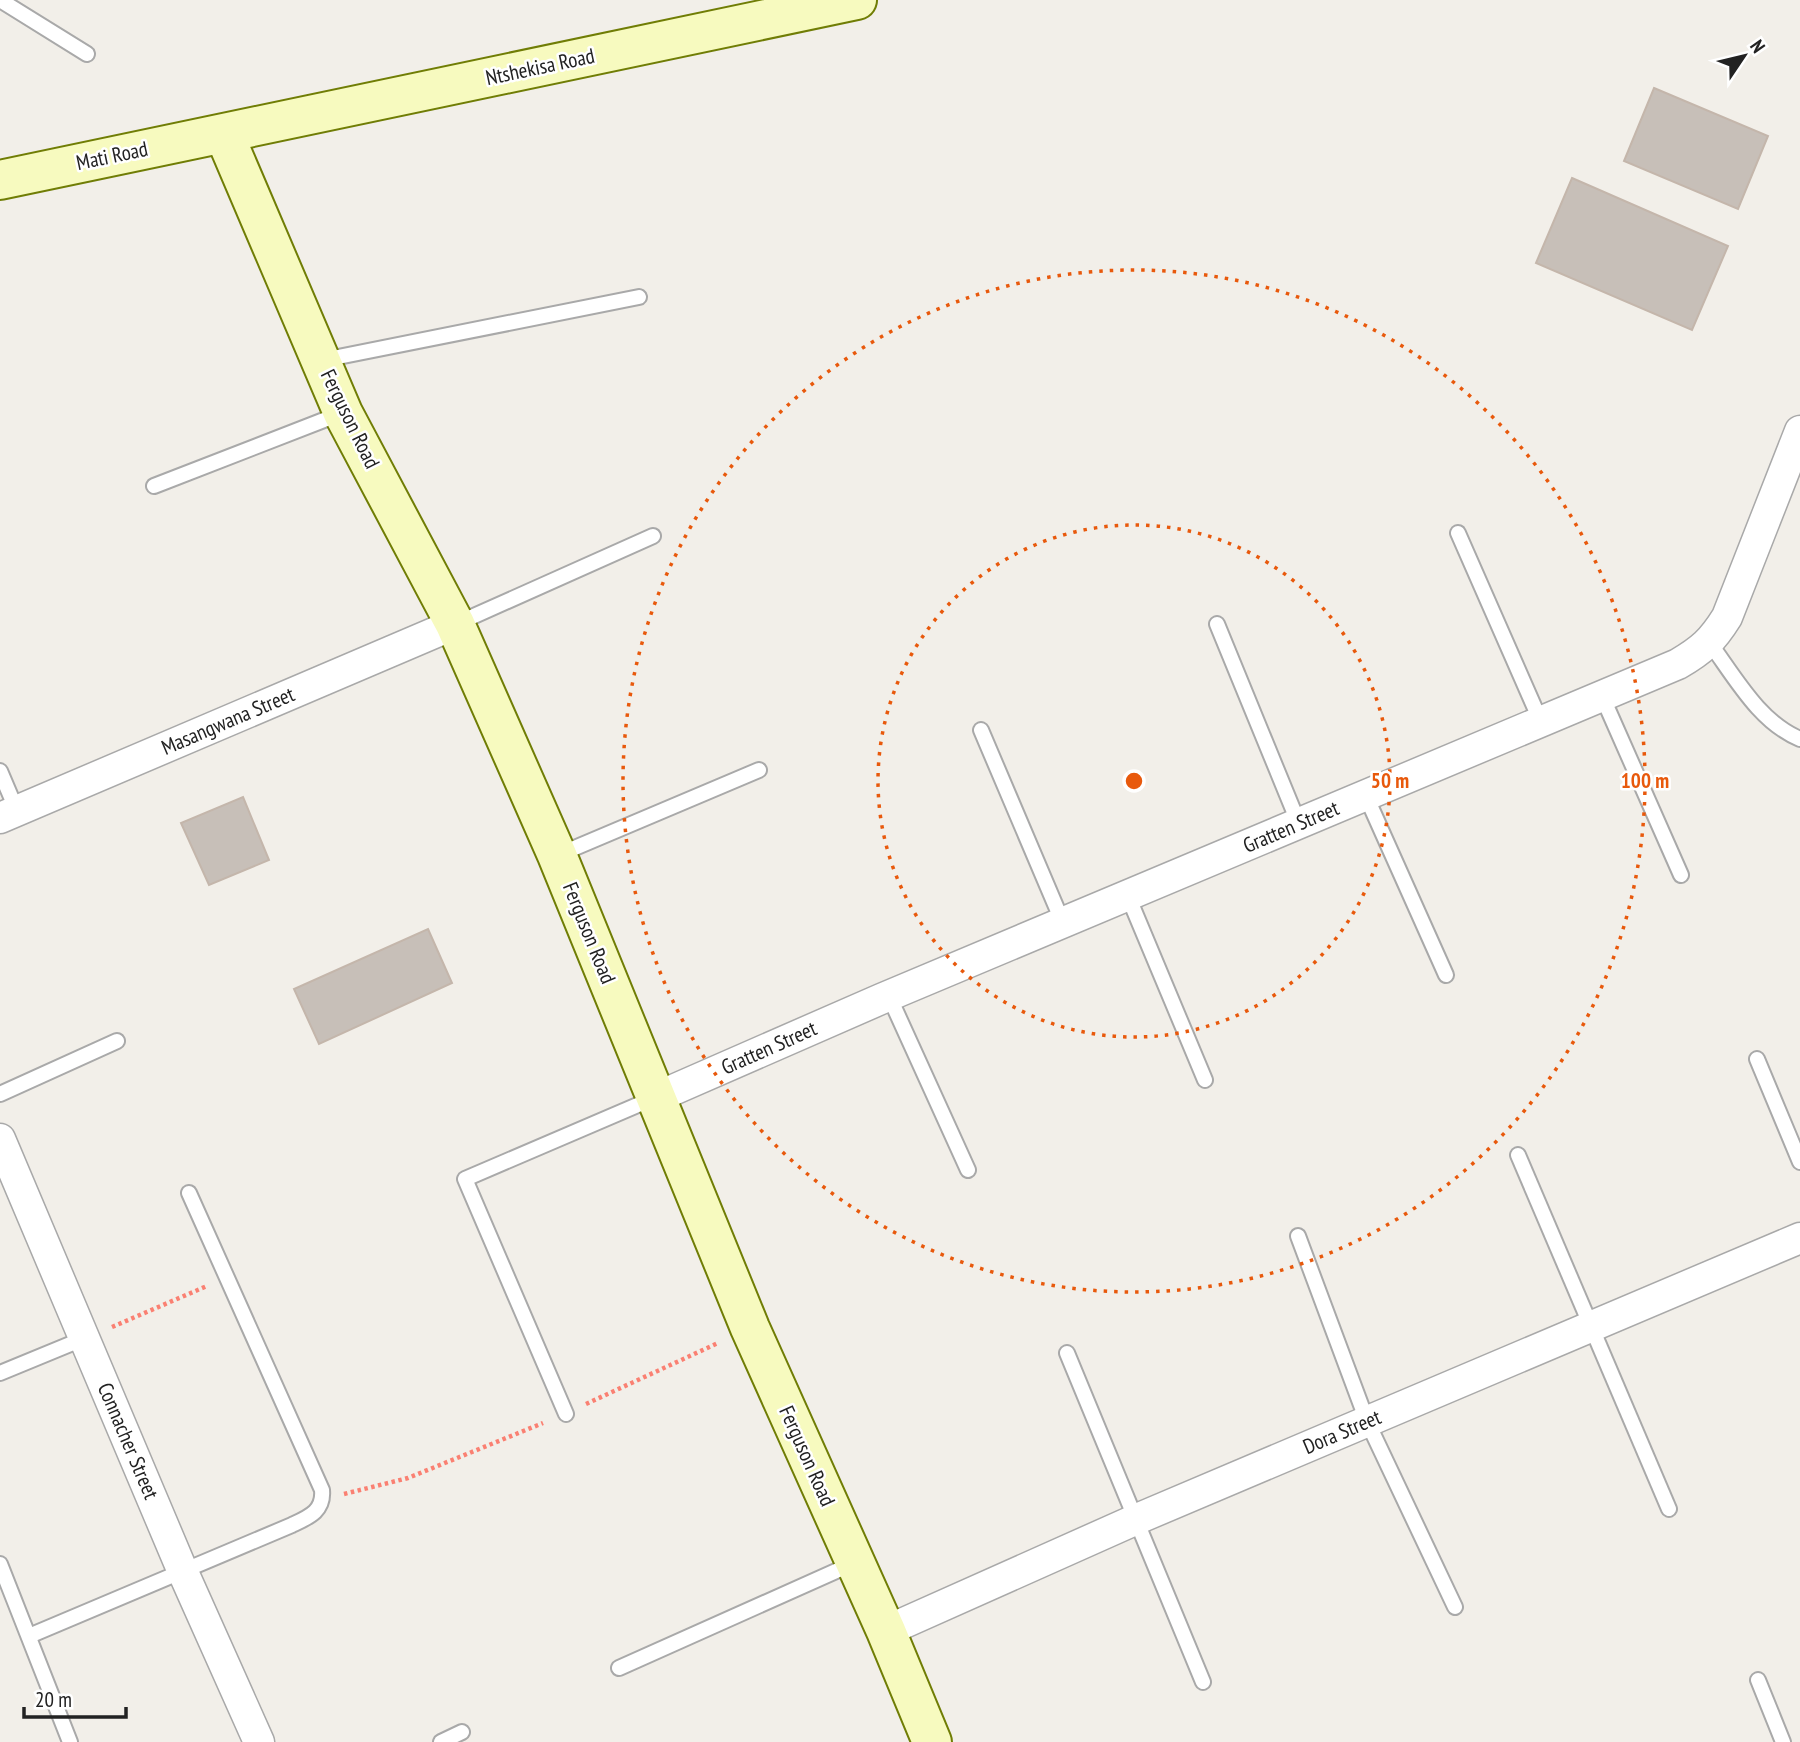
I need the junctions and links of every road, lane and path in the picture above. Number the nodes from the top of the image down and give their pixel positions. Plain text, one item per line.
1 (0, 0) edge
2 (857, 0) edge
3 (87, 54) dead end
4 (223, 134) junction
5 (0, 180) edge
6 (639, 297) dead end
7 (322, 360) junction
8 (344, 413) junction
9 (1800, 431) edge
10 (154, 486) dead end
11 (1458, 533) dead end
12 (653, 536) dead end
13 (456, 624) junction
14 (1217, 624) dead end
15 (1709, 642) junction
16 (1602, 696) junction
17 (1541, 722) junction
18 (981, 730) dead end
19 (1800, 739) edge
20 (759, 770) dead end
21 (0, 771) edge
22 (1366, 796) junction
23 (8, 814) edge
24 (1299, 824) junction
25 (557, 855) junction
26 (1681, 875) dead end
27 (1128, 896) junction
28 (1063, 923) junction
29 (1446, 975) dead end
30 (889, 996) junction
31 (117, 1041) dead end
32 (1757, 1059) dead end
33 (1205, 1080) dead end
34 (0, 1094) edge
35 (657, 1097) junction
36 (0, 1139) edge
37 (1518, 1156) dead end
38 (1800, 1162) edge
39 (968, 1170) dead end
40 (189, 1193) dead end
41 (1298, 1236) dead end
42 (1800, 1238) edge
43 (227, 1277) junction
44 (1592, 1326) junction
45 (750, 1328) junction
46 (85, 1338) junction
47 (1067, 1353) dead end
48 (0, 1373) edge
49 (566, 1414) junction
50 (1367, 1421) junction
51 (323, 1499) junction
52 (1669, 1508) dead end
53 (1136, 1519) junction
54 (855, 1562) junction
55 (0, 1564) edge
56 (183, 1572) junction
57 (1455, 1607) dead end
58 (886, 1631) junction
59 (29, 1636) junction
60 (619, 1668) dead end
61 (1758, 1680) dead end
62 (1203, 1682) dead end
63 (462, 1732) dead end
64 (71, 1742) edge
65 (258, 1742) edge
66 (441, 1742) edge
67 (932, 1742) edge
68 (1783, 1742) edge

1 - 3 lane
2 - 4 street, Ntshekisa Road
4 - 5 street, Mati Road
4 - 7 street, Ferguson Road
6 - 7 lane
7 - 8 street, Ferguson Road
8 - 10 lane
8 - 13 street, Ferguson Road
9 - 15 street, Gratten Street
11 - 17 lane
12 - 13 lane
13 - 23 street, Masangwana Street
13 - 25 street, Ferguson Road
14 - 24 lane
15 - 16 street, Gratten Street
15 - 19 lane
16 - 17 street, Gratten Street
16 - 26 lane
17 - 22 street, Gratten Street
18 - 28 lane
20 - 25 lane
21 - 23 lane
22 - 24 street, Gratten Street
22 - 29 lane
24 - 27 street, Gratten Street
25 - 35 street, Ferguson Road
27 - 28 street, Gratten Street
27 - 33 lane
28 - 30 street, Gratten Street
30 - 35 street, Gratten Street
30 - 39 lane
31 - 34 lane
32 - 38 lane
35 - 45 street, Ferguson Road
35 - 49 lane
36 - 46 street, Connacher Street
37 - 44 lane
40 - 43 lane
41 - 50 lane
42 - 44 street, Dora Street
43 - 46 path
43 - 51 lane
44 - 50 street, Dora Street
44 - 52 lane
45 - 49 path
45 - 54 street, Ferguson Road
46 - 48 lane
46 - 56 street, Connacher Street
47 - 53 lane
49 - 51 path
50 - 53 street, Dora Street
50 - 57 lane
51 - 56 lane
53 - 58 street, Dora Street
53 - 62 lane
54 - 58 street, Ferguson Road
54 - 60 lane
55 - 59 lane
56 - 59 lane
56 - 65 street, Connacher Street
58 - 67 street, Ferguson Road
59 - 64 lane
61 - 68 lane
63 - 66 lane

